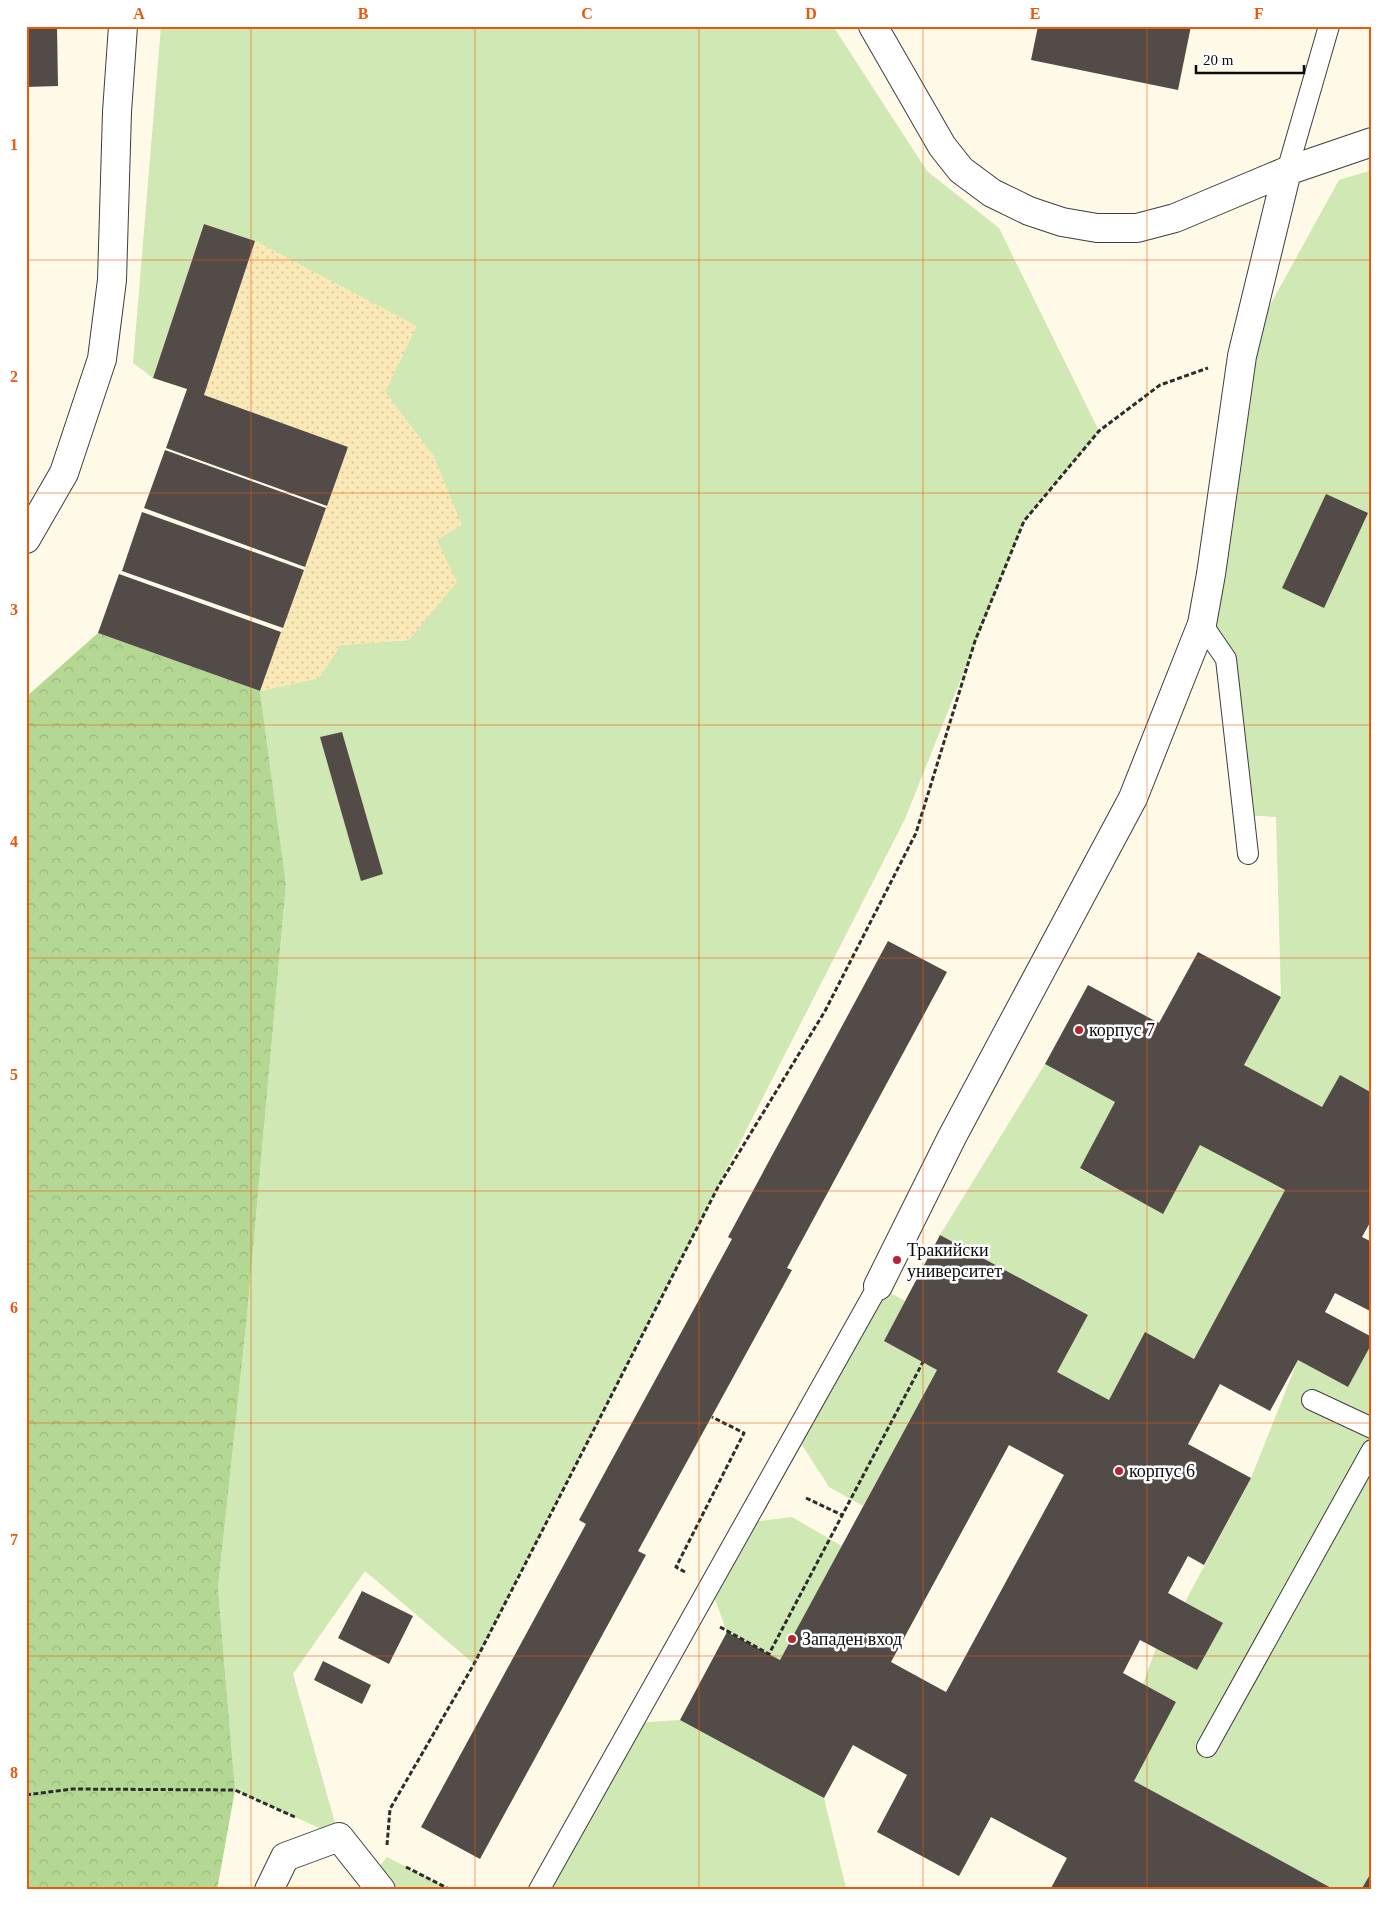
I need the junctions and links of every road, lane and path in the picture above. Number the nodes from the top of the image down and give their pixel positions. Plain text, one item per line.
1 (123, 26) edge
2 (873, 26) edge
3 (1329, 26) edge
4 (1372, 142) edge
5 (1287, 171) junction
6 (1242, 356) junction
7 (26, 539) edge
8 (1202, 624) junction
9 (1248, 854) dead end
10 (878, 1286) joint
11 (923, 1362) dead end
12 (1312, 1400) dead end
13 (712, 1417) dead end
14 (1372, 1428) edge
15 (1372, 1450) edge
16 (806, 1498) dead end
17 (842, 1515) junction
18 (710, 1586) junction
19 (695, 1613) junction
20 (1207, 1747) dead end
21 (26, 1795) edge
22 (338, 1837) junction
23 (387, 1848) dead end
24 (403, 1865) dead end
25 (269, 1890) edge
26 (381, 1890) edge
27 (451, 1890) edge
28 (539, 1890) edge

1 - 7 street
2 - 5 street
3 - 5 lane
4 - 5 street
5 - 6 street
6 - 8 street
6 - 23 path
8 - 9 lane
8 - 10 street
10 - 18 lane
11 - 17 path
12 - 14 lane
13 - 18 path
15 - 20 lane
16 - 17 path
17 - 19 path
18 - 19 lane
19 - 28 lane
21 - 22 path
22 - 25 street
22 - 26 street
24 - 27 path

